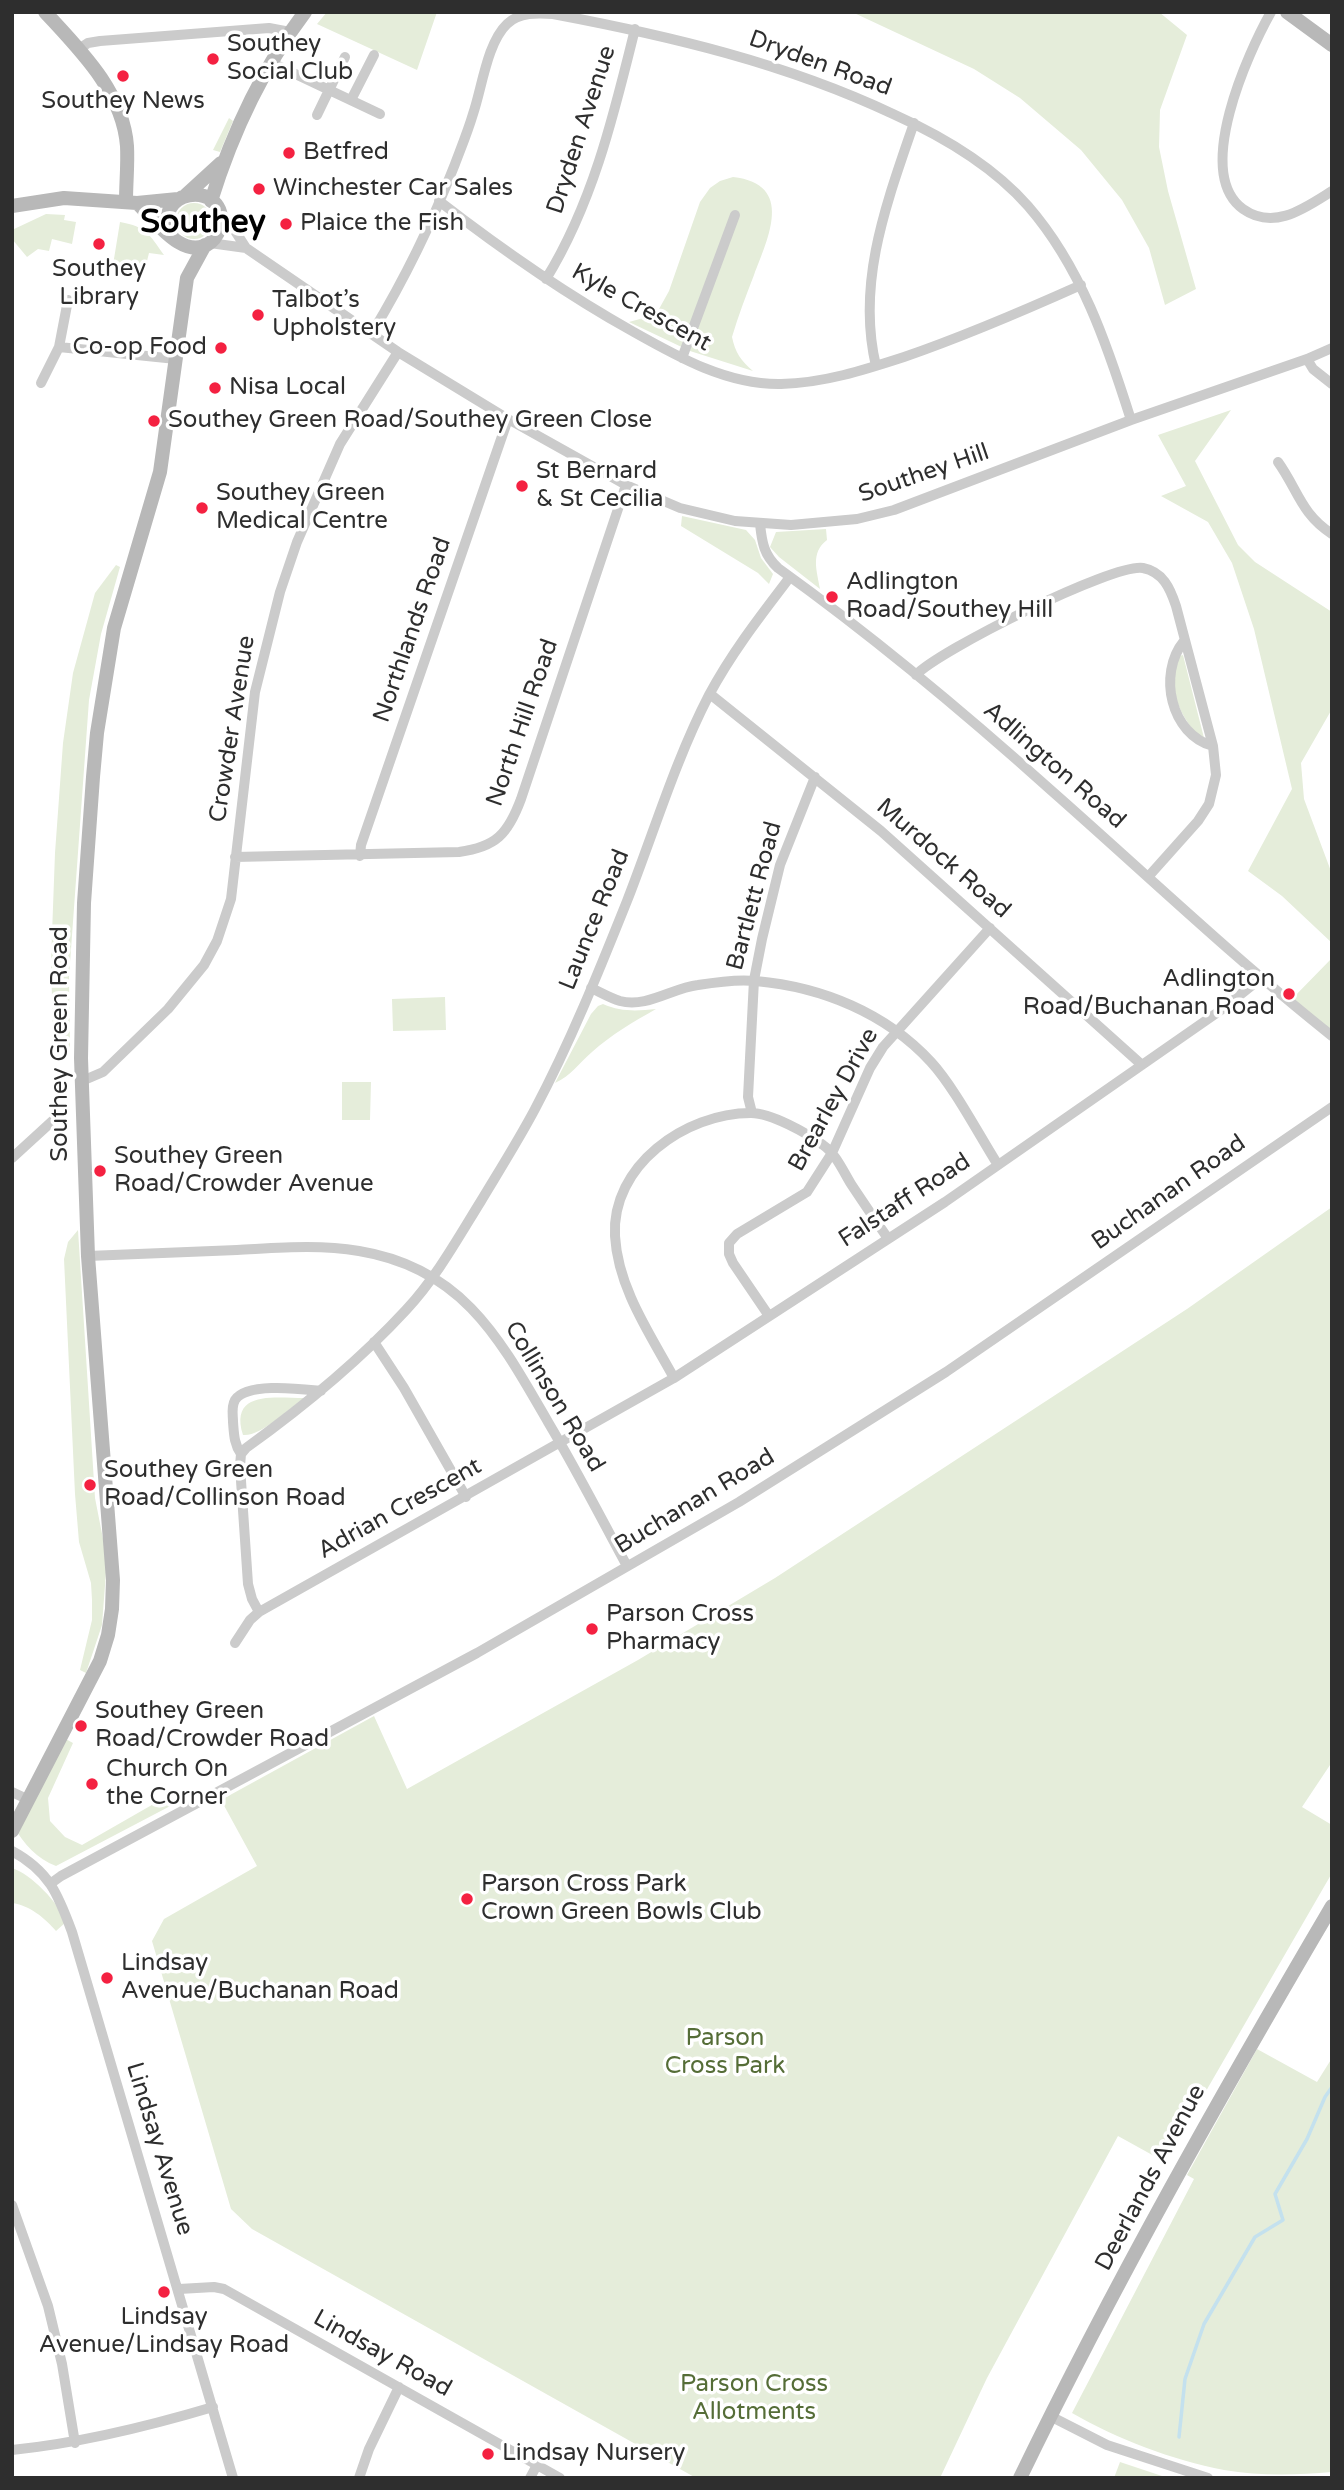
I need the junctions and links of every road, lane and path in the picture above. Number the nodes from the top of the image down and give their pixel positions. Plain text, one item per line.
1 (45, 12) edge
2 (306, 12) edge
3 (1271, 12) edge
4 (1287, 12) edge
5 (635, 29) junction
6 (290, 32) junction
7 (1332, 46) edge
8 (79, 49) junction
9 (374, 55) dead end
10 (345, 57) dead end
11 (270, 62) junction
12 (329, 90) junction
13 (351, 100) junction
14 (380, 114) dead end
15 (317, 115) dead end
16 (914, 123) junction
17 (223, 161) junction
18 (1332, 191) edge
19 (182, 197) junction
20 (439, 201) junction
21 (131, 202) junction
22 (214, 204) junction
23 (13, 206) edge
24 (735, 215) dead end
25 (174, 240) junction
26 (207, 244) junction
27 (246, 248) junction
28 (187, 278) junction
29 (546, 279) junction
30 (1081, 285) junction
31 (68, 300) dead end
32 (372, 333) junction
33 (59, 346) junction
34 (1332, 348) edge
35 (398, 352) junction
36 (682, 358) junction
37 (176, 359) junction
38 (1307, 359) junction
39 (876, 366) junction
40 (41, 383) dead end
41 (1332, 384) edge
42 (508, 419) junction
43 (1131, 420) junction
44 (1278, 462) dead end
45 (626, 485) junction
46 (760, 524) junction
47 (1332, 534) edge
48 (790, 577) junction
49 (1184, 641) junction
50 (916, 675) junction
51 (710, 694) junction
52 (1213, 746) junction
53 (815, 777) junction
54 (360, 856) junction
55 (235, 857) junction
56 (1148, 877) junction
57 (990, 928) junction
58 (1261, 978) junction
59 (754, 980) junction
60 (591, 988) junction
61 (896, 1032) junction
62 (1332, 1036) edge
63 (1142, 1065) junction
64 (82, 1081) junction
65 (1332, 1107) edge
66 (752, 1113) junction
67 (59, 1115) dead end
68 (832, 1153) junction
69 (12, 1158) edge
70 (998, 1165) junction
71 (887, 1237) junction
72 (88, 1255) junction
73 (431, 1277) junction
74 (769, 1316) junction
75 (374, 1342) junction
76 (674, 1378) junction
77 (321, 1391) junction
78 (561, 1443) junction
79 (241, 1454) junction
80 (466, 1497) junction
81 (627, 1566) junction
82 (259, 1612) junction
83 (235, 1643) dead end
84 (12, 1792) edge
85 (29, 1800) junction
86 (12, 1831) edge
87 (12, 1852) edge
88 (51, 1884) junction
89 (1332, 1906) edge
90 (12, 2205) edge
91 (178, 2289) junction
92 (399, 2387) junction
93 (213, 2407) junction
94 (1050, 2416) junction
95 (75, 2443) junction
96 (12, 2450) edge
97 (537, 2465) junction
98 (233, 2478) edge
99 (359, 2478) edge
100 (530, 2478) edge
101 (560, 2478) edge
102 (1020, 2478) edge
103 (1208, 2478) edge

1 - 8 street
2 - 6 street
3 - 18 street
4 - 7 street
5 - 16 street, Dryden Road
5 - 20 street, Dryden Road
5 - 29 street, Dryden Avenue
6 - 8 street
6 - 11 street
8 - 21 street
9 - 13 street
10 - 12 street
11 - 12 street
11 - 17 street
12 - 13 street
12 - 15 street
13 - 14 street
16 - 30 street, Dryden Road
16 - 39 street
17 - 19 street
17 - 22 street
19 - 21 street
19 - 22 street
19 - 25 street
20 - 29 street, Kyle Crescent
20 - 32 street, Dryden Road
21 - 23 street
21 - 25 street
22 - 26 street
22 - 27 street, Southey Hill
24 - 36 street
25 - 26 street
25 - 28 street, Southey Green Road
26 - 27 street, Southey Hill
26 - 28 street, Southey Green Road
27 - 32 street, Southey Hill
28 - 37 street, Southey Green Road
29 - 36 street, Kyle Crescent
30 - 39 street, Kyle Crescent
30 - 43 street, Dryden Road
31 - 33 street
32 - 35 street, Southey Hill
33 - 37 street
33 - 40 street
34 - 38 street, Southey Hill
35 - 42 street, Southey Hill
35 - 55 street, Crowder Avenue
36 - 39 street, Kyle Crescent
37 - 64 street, Southey Green Road
38 - 41 street
38 - 43 street, Southey Hill
42 - 45 street, Southey Hill
42 - 54 street, Northlands Road
43 - 46 street, Southey Hill
44 - 47 street
45 - 46 street, Southey Hill
45 - 54 street, North Hill Road
46 - 48 street, Adlington Road
48 - 50 street, Adlington Road
48 - 51 street, Launce Road
49 - 50 street
49 - 52 street
49 - 52 street
50 - 56 street, Adlington Road
51 - 53 street, Murdock Road
51 - 60 street, Launce Road
52 - 56 street
53 - 57 street, Murdock Road
53 - 59 street, Bartlett Road
54 - 55 street, North Hill Road
55 - 64 street, Crowder Avenue
56 - 58 street, Adlington Road
57 - 61 street, Brearley Drive
57 - 63 street, Murdock Road
58 - 62 street, Adlington Road
58 - 63 street, Falstaff Road
59 - 60 street
59 - 61 street
59 - 66 street, Bartlett Road
60 - 73 street, Launce Road
61 - 68 street, Brearley Drive
61 - 70 street
63 - 70 street, Falstaff Road
64 - 72 street, Southey Green Road
65 - 81 street, Buchanan Road
66 - 68 street
66 - 76 street
67 - 69 street
68 - 71 street
68 - 74 street, Brearley Drive
70 - 71 street, Falstaff Road
71 - 74 street, Falstaff Road
72 - 73 street, Collinson Road
72 - 85 street, Southey Green Road
73 - 75 street
73 - 78 street, Collinson Road
74 - 76 street, Falstaff Road
75 - 77 street
75 - 80 street
76 - 78 street, Falstaff Road
77 - 79 street
77 - 79 street
78 - 80 street, Adrian Crescent
78 - 81 street, Collinson Road
79 - 82 street
80 - 82 street, Adrian Crescent
81 - 88 street, Buchanan Road
82 - 83 street, Adrian Crescent
84 - 85 street
85 - 86 street, Southey Green Road
87 - 88 street, Lindsay Avenue
88 - 91 street, Lindsay Avenue
89 - 94 street, Deerlands Avenue
90 - 95 street
91 - 92 street, Lindsay Road
91 - 93 street, Lindsay Avenue
92 - 97 street, Lindsay Road
92 - 99 street
93 - 95 street
93 - 98 street, Lindsay Avenue
94 - 102 street, Deerlands Avenue
94 - 103 street
95 - 96 street
97 - 100 street
97 - 101 street, Lindsay Road

